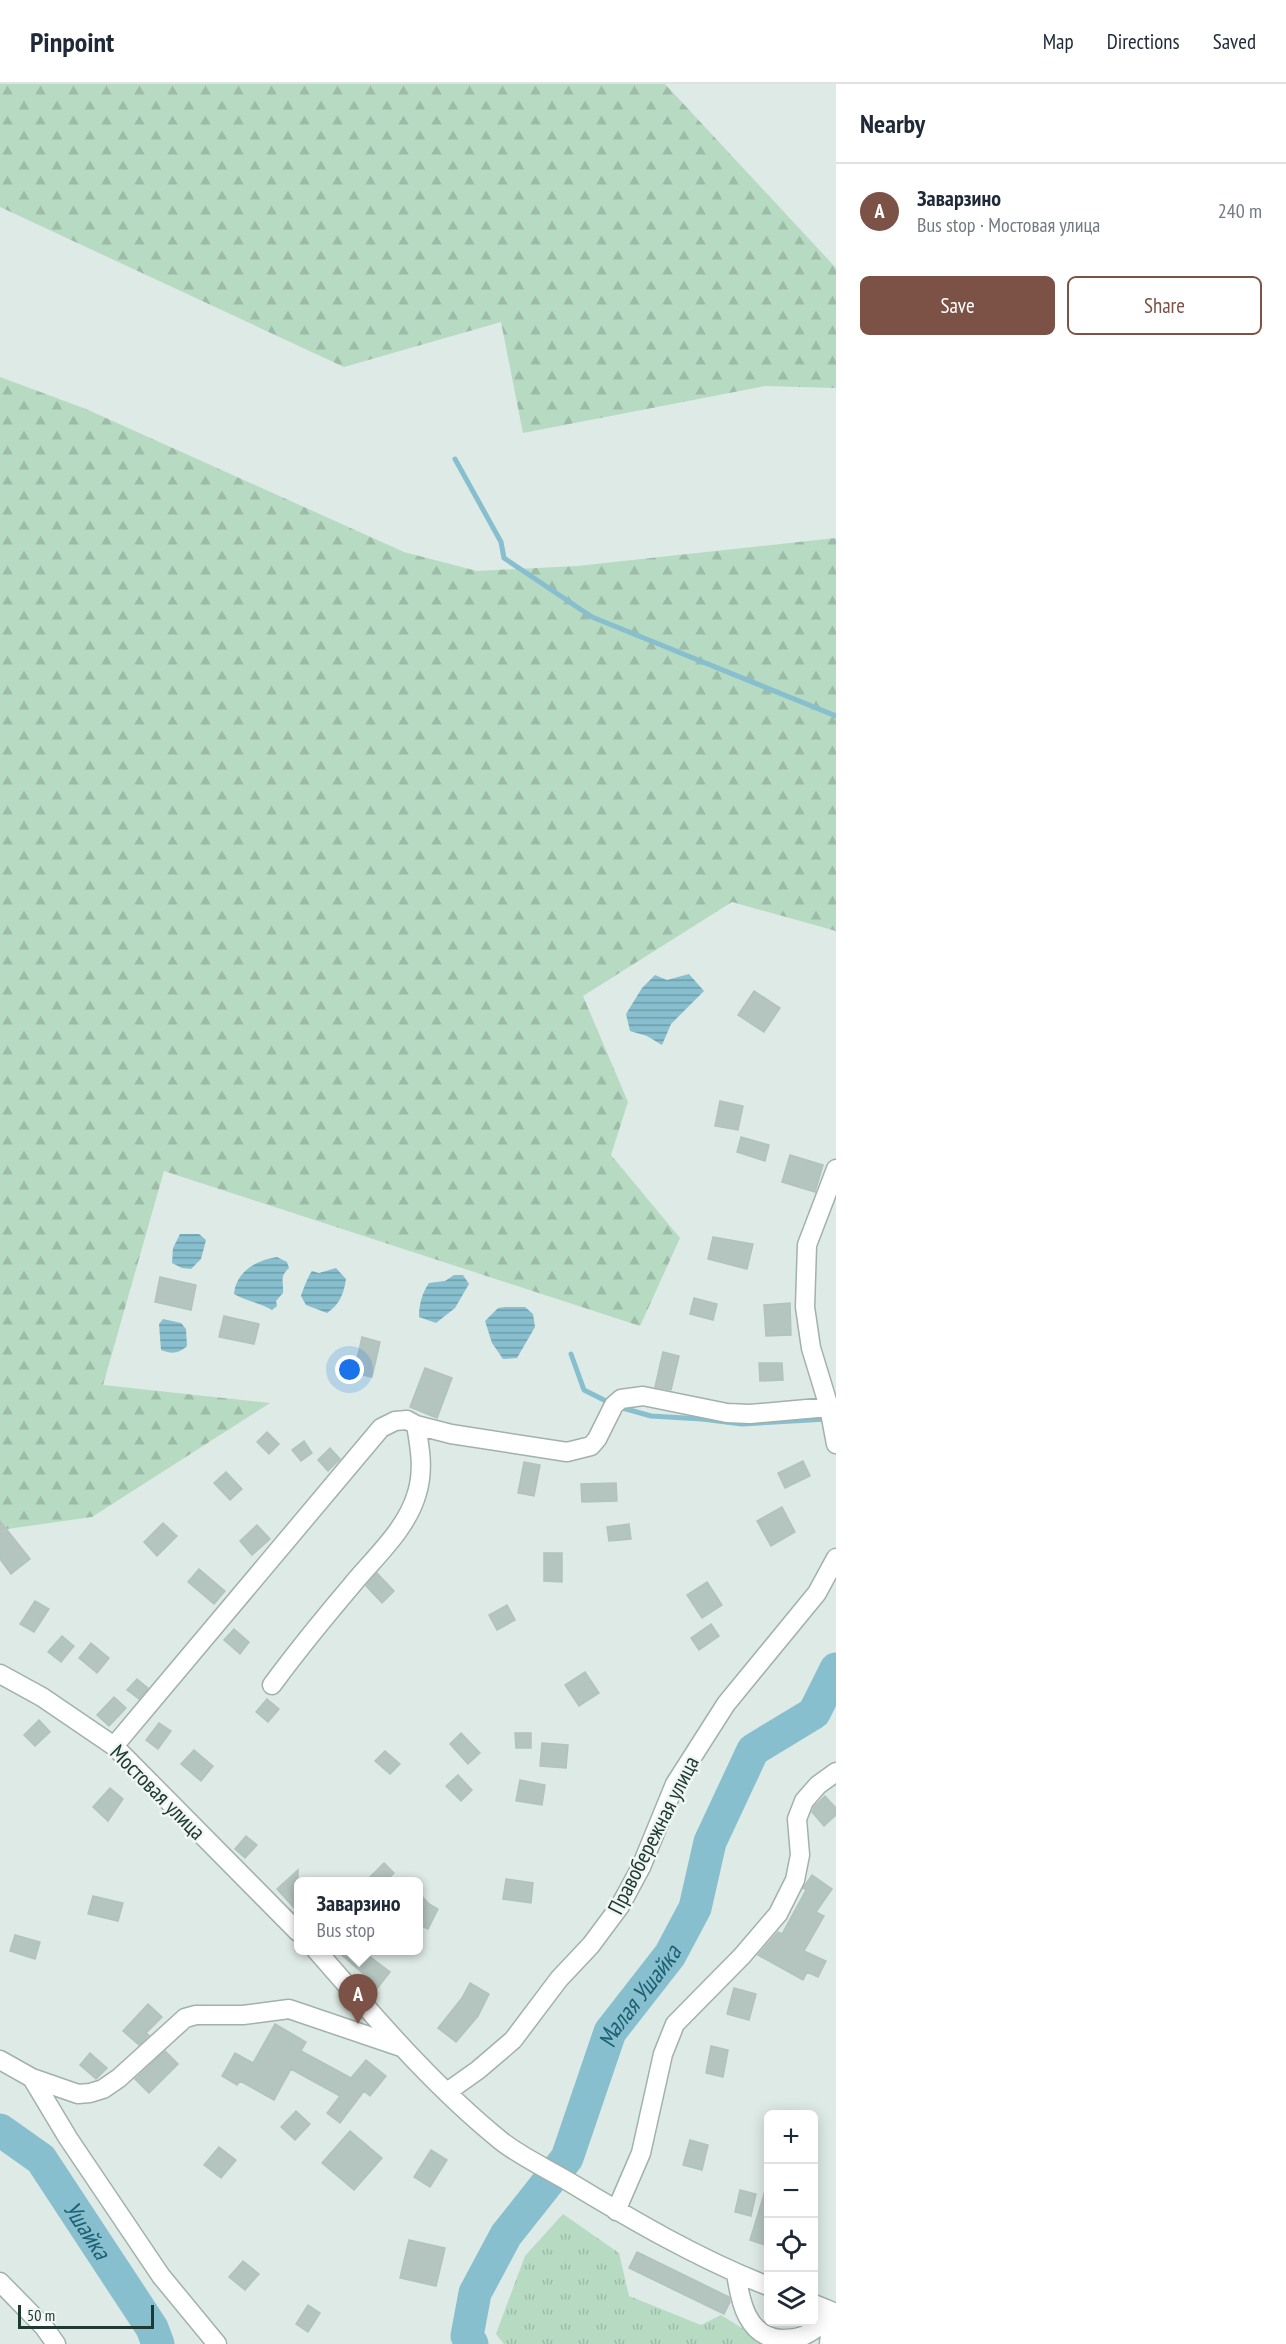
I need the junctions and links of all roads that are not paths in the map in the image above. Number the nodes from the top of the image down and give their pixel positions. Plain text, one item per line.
1 (836, 1169) edge
2 (829, 1407) junction
3 (416, 1425) junction
4 (836, 1444) edge
5 (836, 1558) edge
6 (0, 1674) edge
7 (272, 1685) dead end
8 (114, 1746) junction
9 (836, 1772) edge
10 (294, 1928) edge
11 (320, 1955) edge
12 (403, 2047) junction
13 (0, 2060) edge
14 (32, 2078) junction
15 (447, 2092) junction
16 (616, 2211) junction
17 (736, 2273) junction
18 (0, 2282) edge
19 (764, 2284) edge
20 (818, 2306) edge
21 (834, 2312) edge
22 (56, 2344) edge
23 (217, 2344) edge
24 (829, 2344) edge

1 - 2 street
2 - 3 street
2 - 4 street
3 - 7 street
3 - 8 street
5 - 15 street, Правобережная улица
6 - 8 street, Мостовая улица
8 - 10 street, Мостовая улица
9 - 16 street
11 - 12 street
12 - 14 street
12 - 15 street
13 - 14 street
14 - 23 street
15 - 16 street
16 - 17 street
17 - 19 street
17 - 21 street
18 - 22 street
20 - 21 street
21 - 24 street

